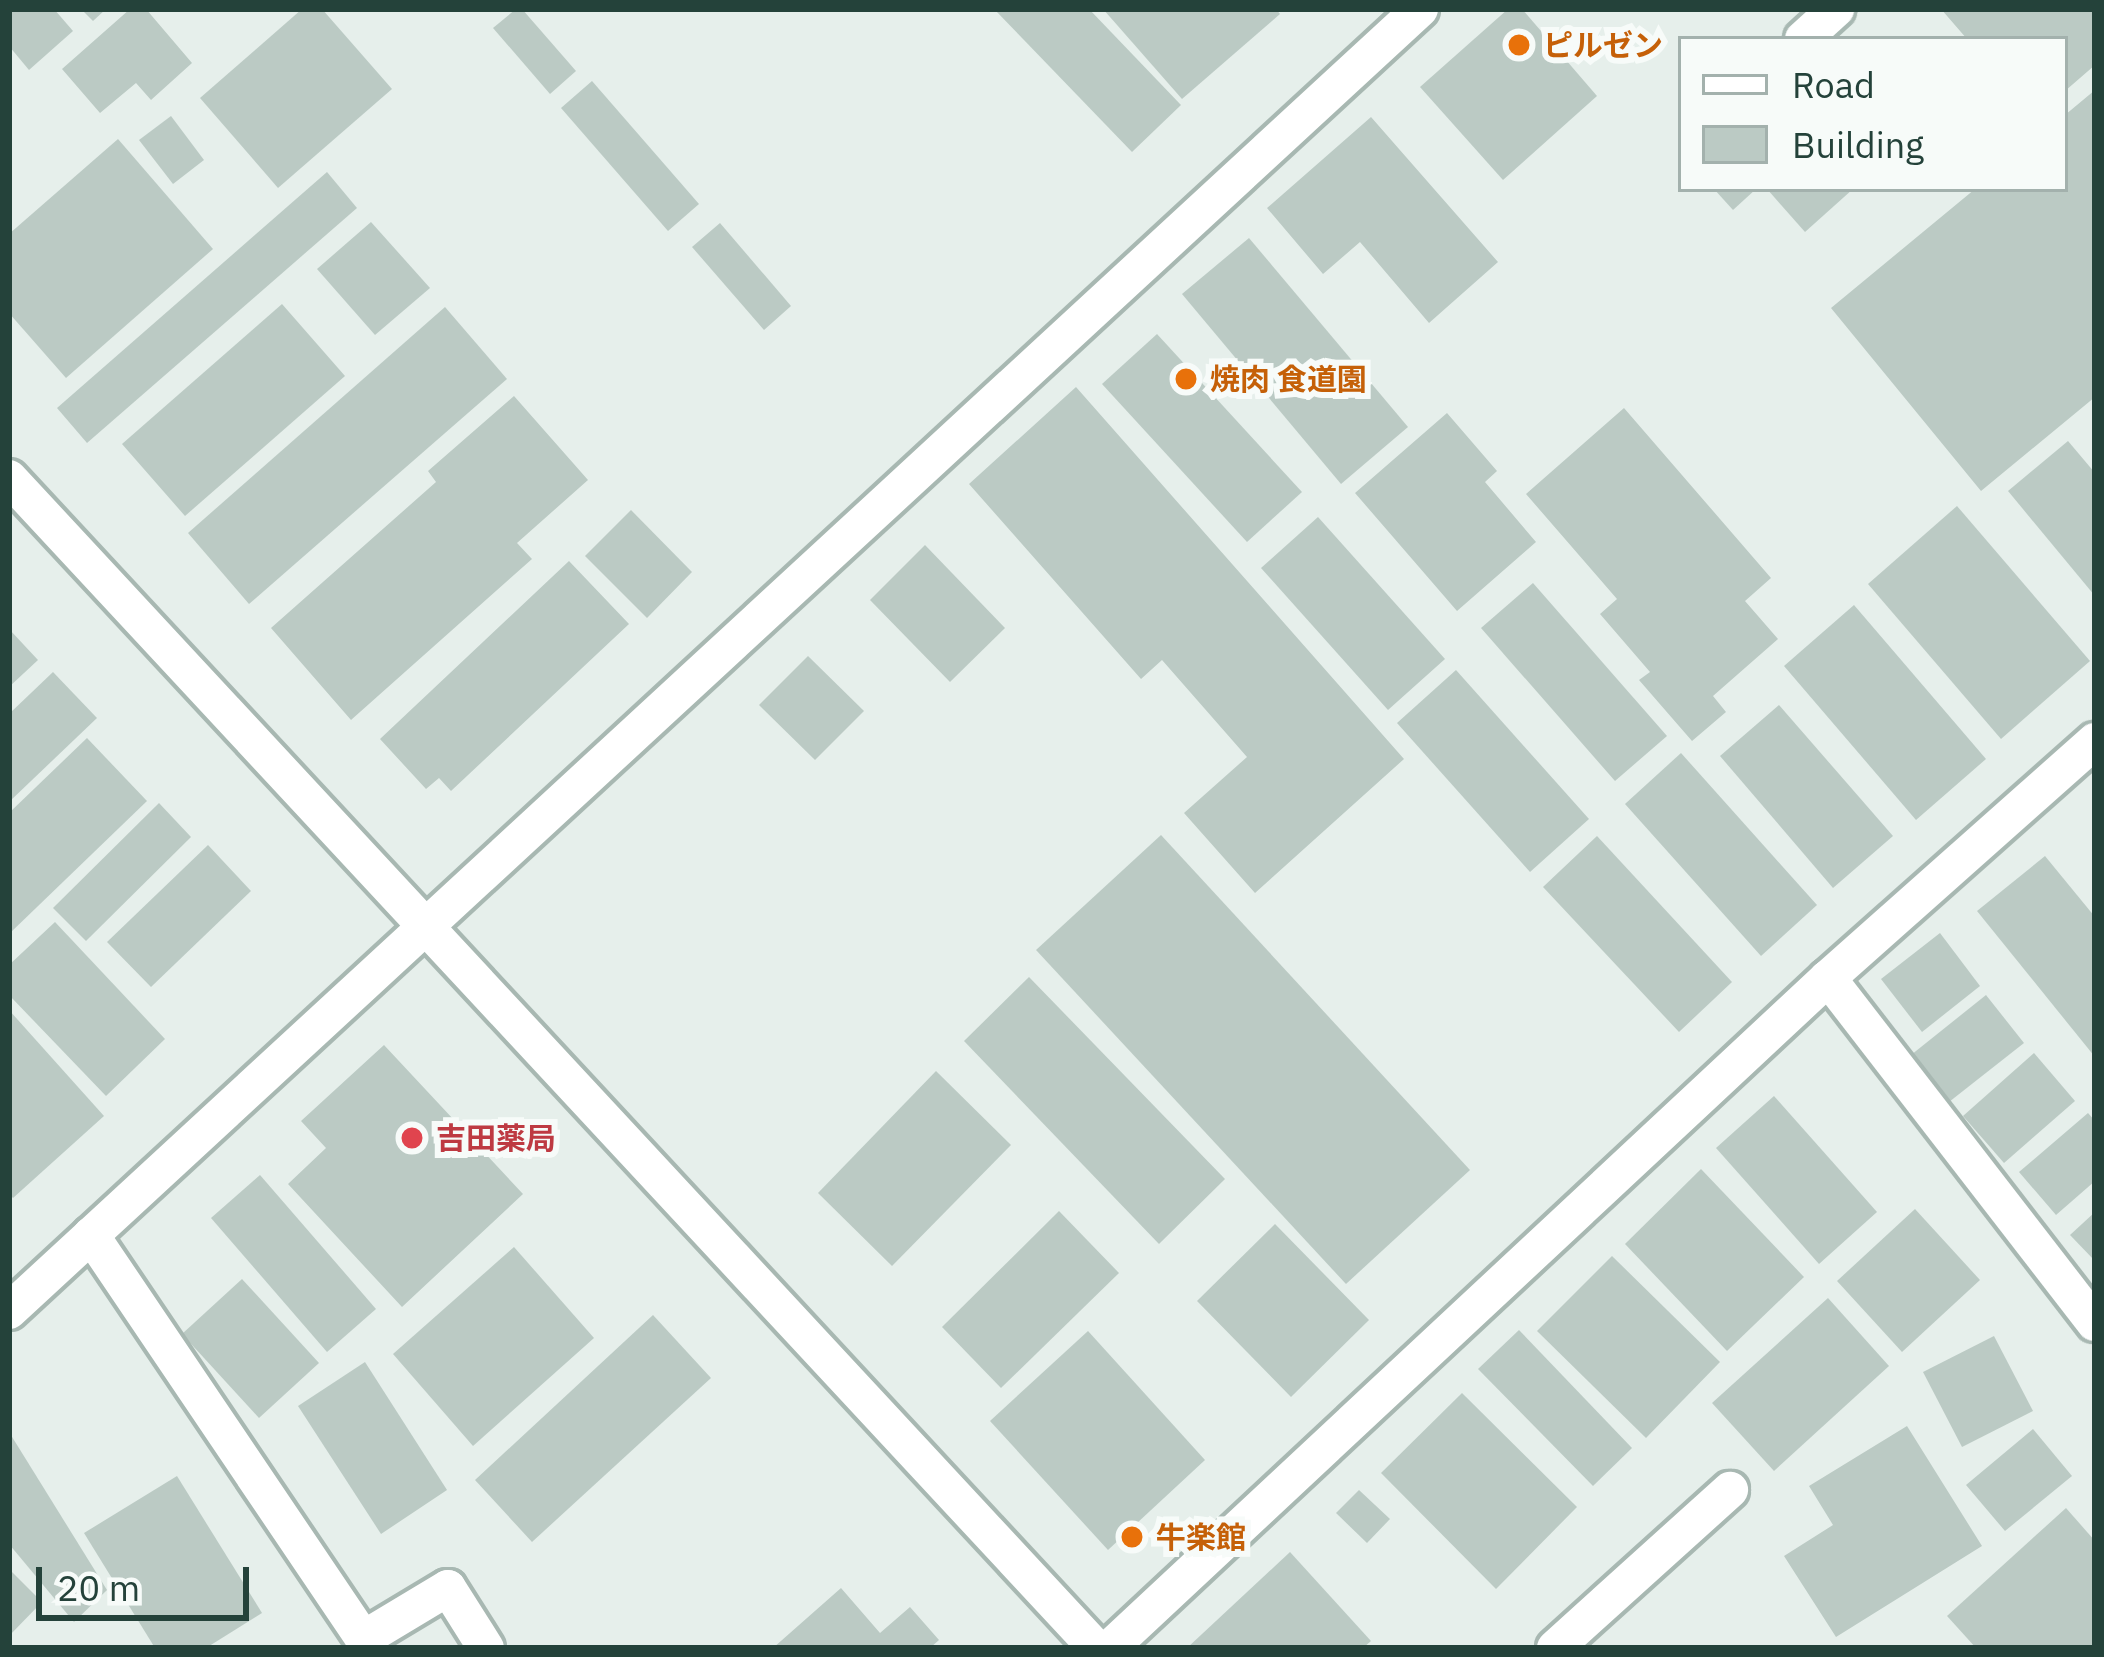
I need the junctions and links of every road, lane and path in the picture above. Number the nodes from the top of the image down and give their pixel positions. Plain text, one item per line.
1 (1836, 9) edge
2 (1401, 15) edge
3 (1806, 36) edge
4 (9, 478) edge
5 (2095, 742) edge
6 (423, 928) junction
7 (1828, 978) junction
8 (91, 1235) junction
9 (9, 1311) edge
10 (2095, 1323) edge
11 (1730, 1490) dead end
12 (486, 1648) edge
13 (1096, 1648) edge
14 (1110, 1648) edge
15 (1555, 1648) edge

1 - 3 street
2 - 6 street
4 - 6 street
5 - 7 street
6 - 8 street
6 - 13 street
7 - 10 street
7 - 14 street
8 - 9 street
8 - 12 street
11 - 15 street

